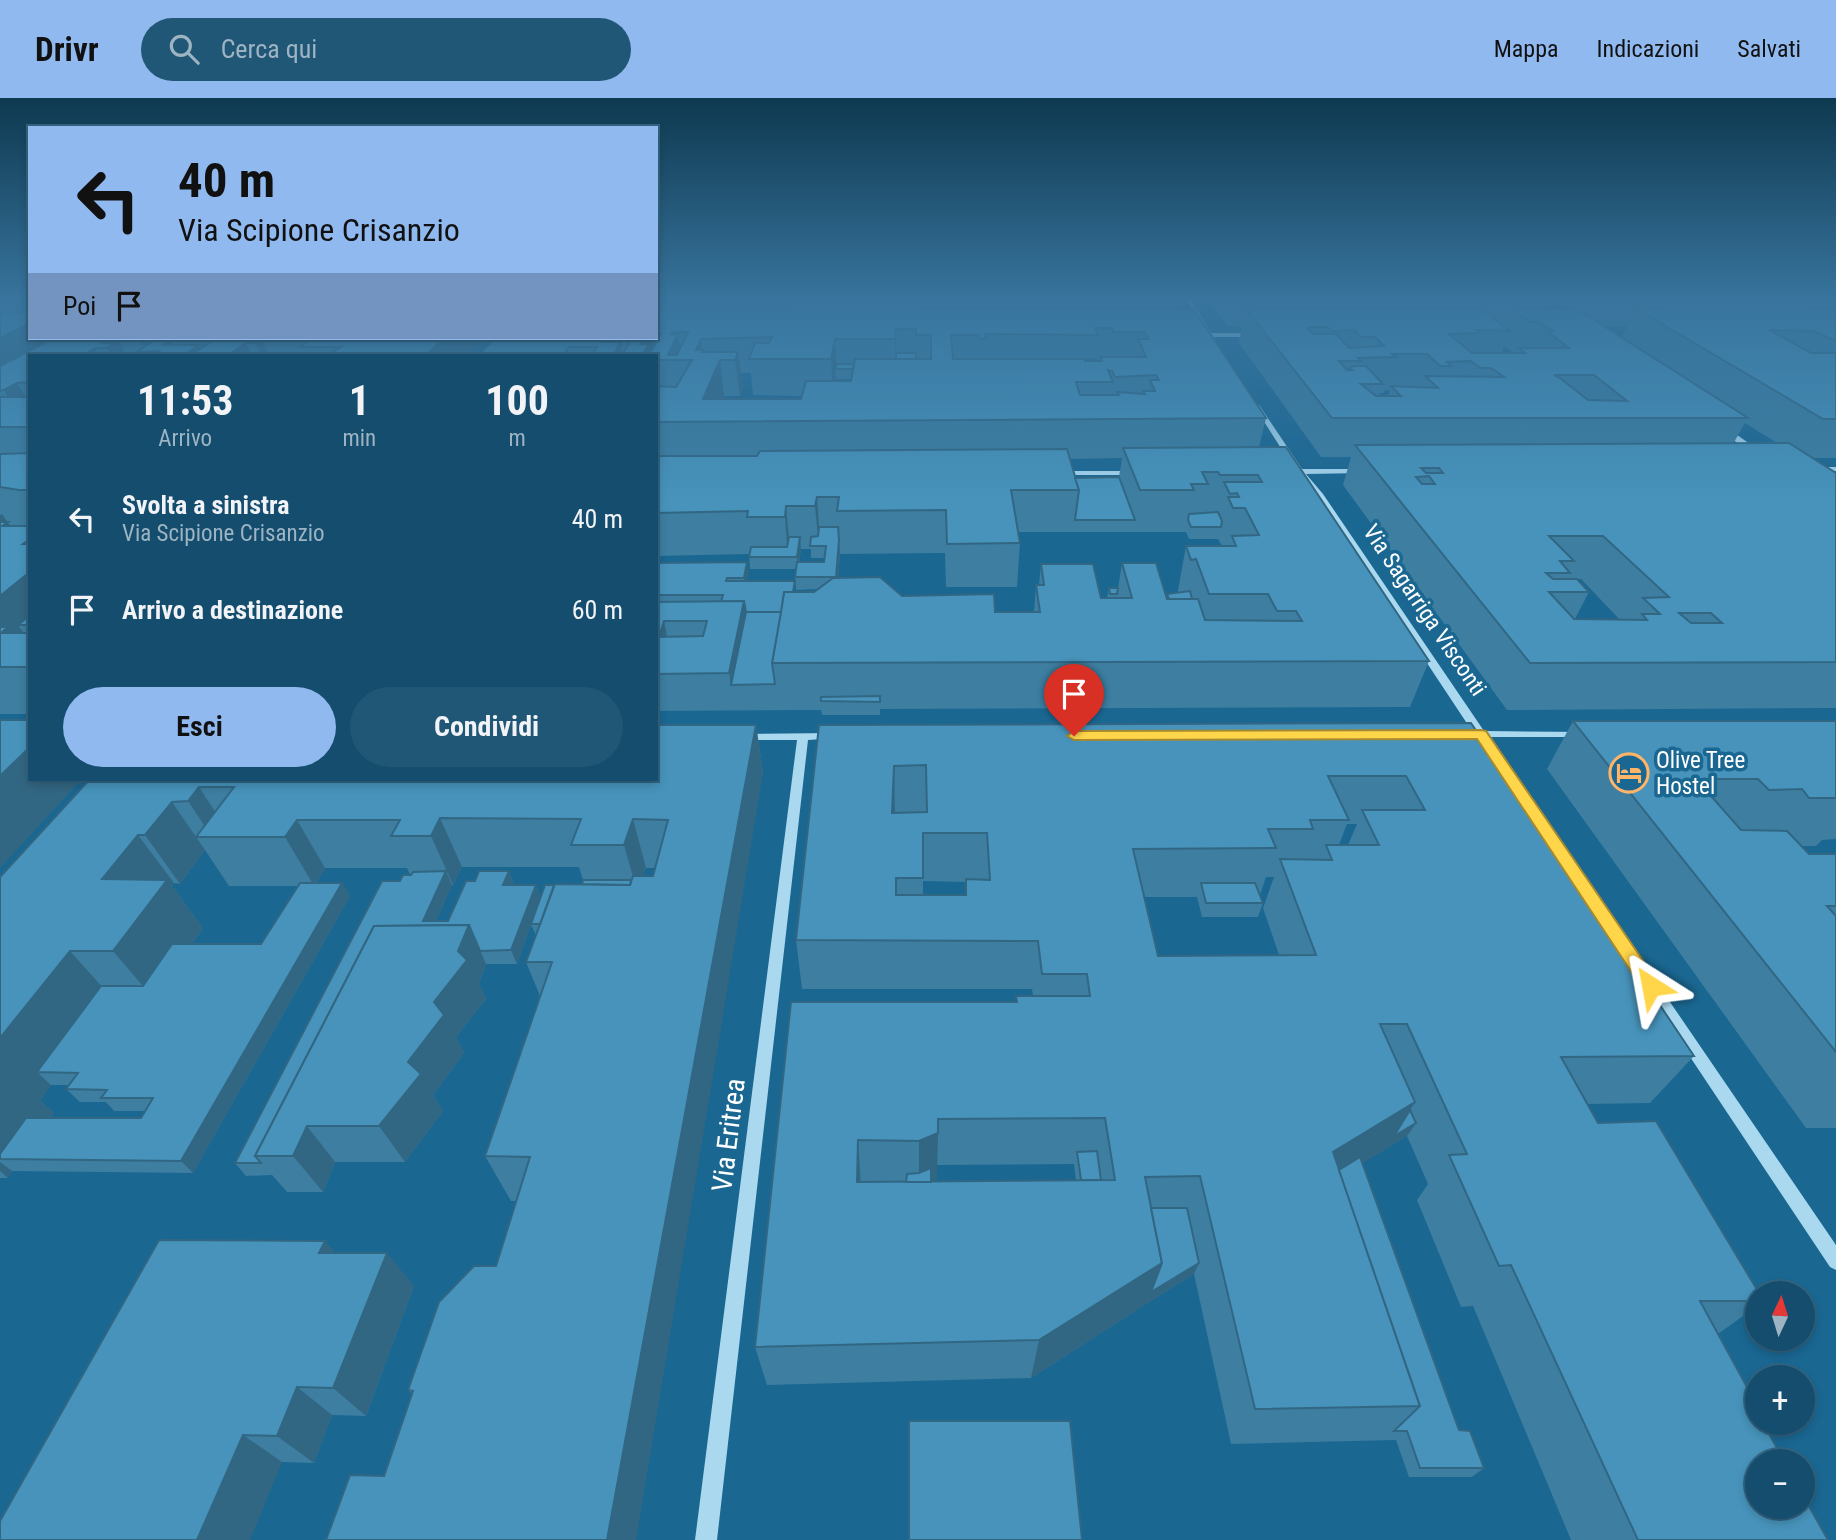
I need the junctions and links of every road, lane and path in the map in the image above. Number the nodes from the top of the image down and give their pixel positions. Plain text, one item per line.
1 (1249, 395) edge
2 (1719, 427) edge
3 (1763, 456) edge
4 (1836, 469) edge
5 (1808, 470) edge
6 (1368, 471) edge
7 (1277, 472) edge
8 (1300, 472) junction
9 (1047, 473) edge
10 (1145, 473) edge
11 (1453, 734) edge
12 (1481, 734) junction
13 (1588, 734) edge
14 (803, 736) junction
15 (845, 736) edge
16 (736, 737) edge
17 (1836, 1261) edge
18 (706, 1540) edge

1 - 8 street, Via Sagarriga Visconti
2 - 3 street
4 - 5 street
6 - 8 street
7 - 8 street
8 - 12 street, Via Sagarriga Visconti
9 - 10 street
11 - 12 street
12 - 13 street
12 - 17 street, Via Sagarriga Visconti
14 - 15 street
14 - 16 street
14 - 18 street, Via Eritrea

